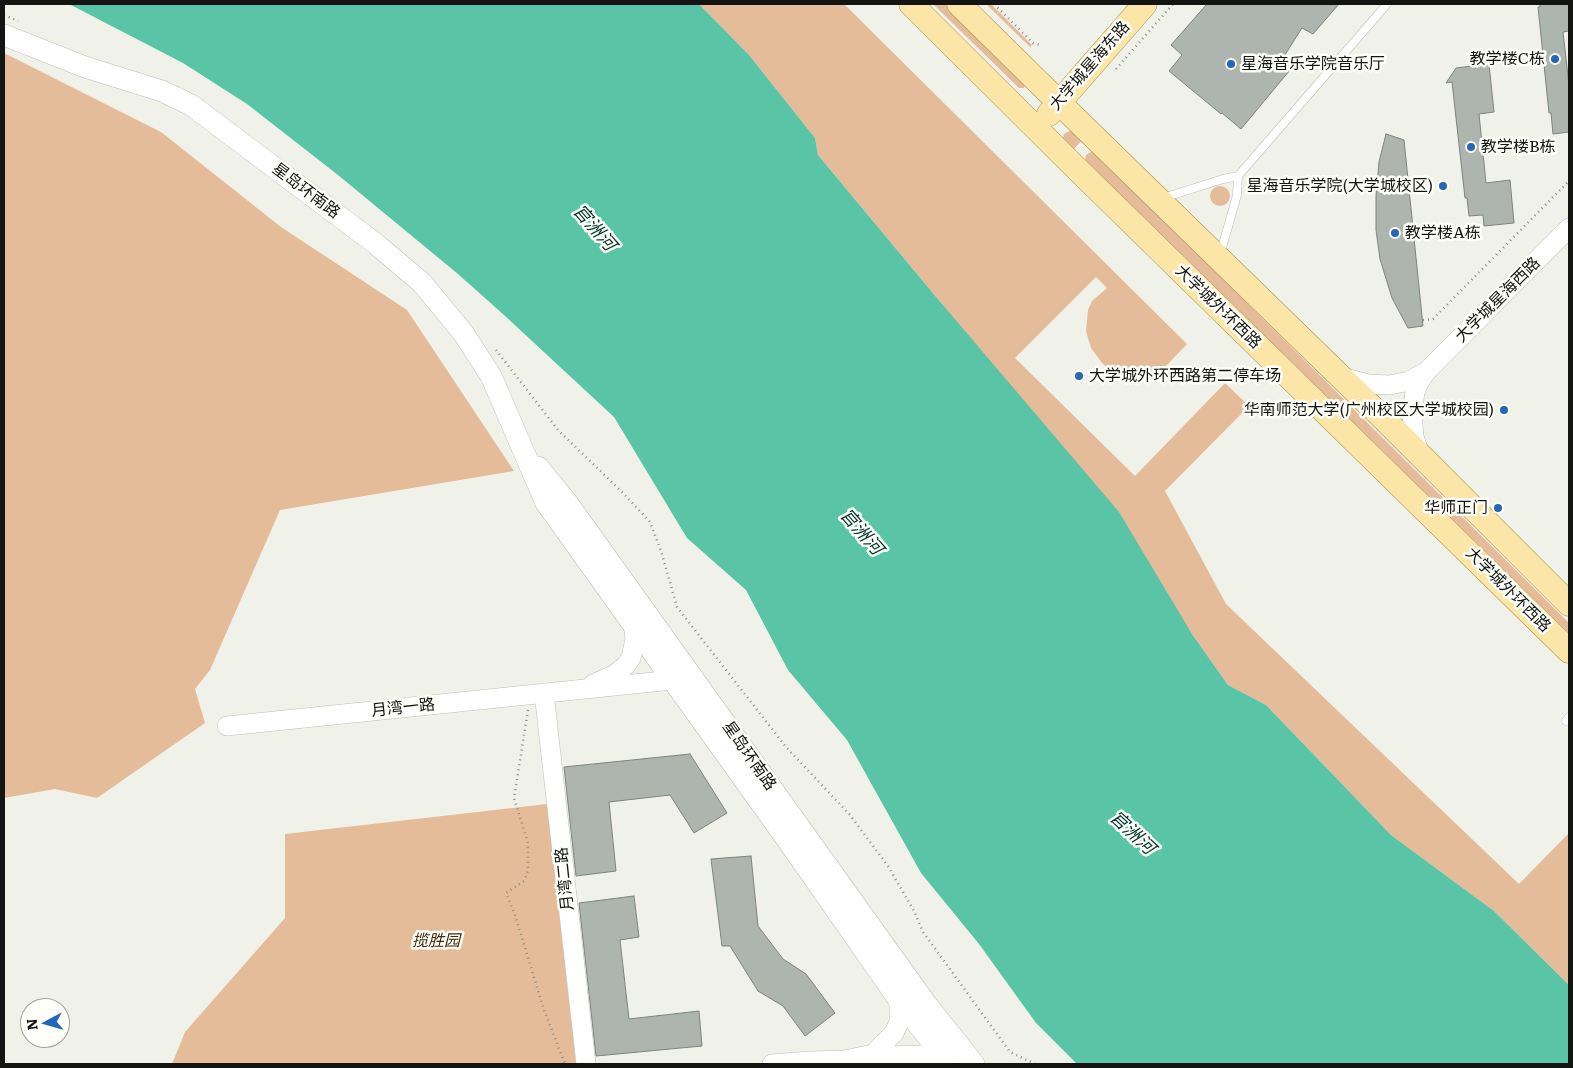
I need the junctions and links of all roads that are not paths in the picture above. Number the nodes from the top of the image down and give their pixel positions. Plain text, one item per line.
1 (911, 4) edge
2 (959, 4) edge
3 (1144, 4) edge
4 (1387, 4) edge
5 (4, 36) edge
6 (1058, 103) junction
7 (1036, 128) junction
8 (1096, 139) junction
9 (1073, 165) junction
10 (1238, 176) junction
11 (1158, 200) junction
12 (1569, 228) edge
13 (1219, 259) junction
14 (1426, 372) junction
15 (1341, 377) junction
16 (523, 449) junction
17 (1420, 455) junction
18 (1569, 604) edge
19 (633, 624) junction
20 (1569, 651) edge
21 (672, 680) junction
22 (578, 690) junction
23 (537, 694) junction
24 (228, 726) dead end
25 (899, 1000) junction
26 (873, 1054) junction
27 (586, 1064) edge
28 (772, 1064) edge
29 (945, 1064) edge
30 (949, 1064) edge
31 (974, 1064) edge

1 - 7 main road, 大学城外环西路
2 - 6 main road, 大学城外环西路
3 - 6 main road, 大学城星海东路
4 - 10 lane
5 - 16 main road, 星岛环南路
6 - 7 main road, 大学城星海东路
6 - 8 main road, 大学城外环西路
7 - 9 main road, 大学城外环西路
8 - 9 main road
8 - 11 main road, 大学城外环西路
9 - 20 main road, 大学城外环西路
10 - 11 lane
10 - 13 lane
11 - 13 main road, 大学城外环西路
12 - 14 street, 大学城星海西路
13 - 15 main road, 大学城外环西路
14 - 15 street, 大学城星海西路
14 - 17 street, 大学城星海西路
15 - 17 main road, 大学城外环西路
16 - 19 main road, 星岛环南路
16 - 31 main road, 星岛环南路
17 - 18 main road, 大学城外环西路
19 - 21 main road, 星岛环南路
19 - 22 street, 月湾一路
21 - 22 street, 月湾一路
21 - 25 main road, 星岛环南路
22 - 23 street, 月湾一路
23 - 24 street, 月湾一路
23 - 27 street, 月湾二路
25 - 26 street
25 - 30 main road, 星岛环南路
26 - 28 street
26 - 29 street

